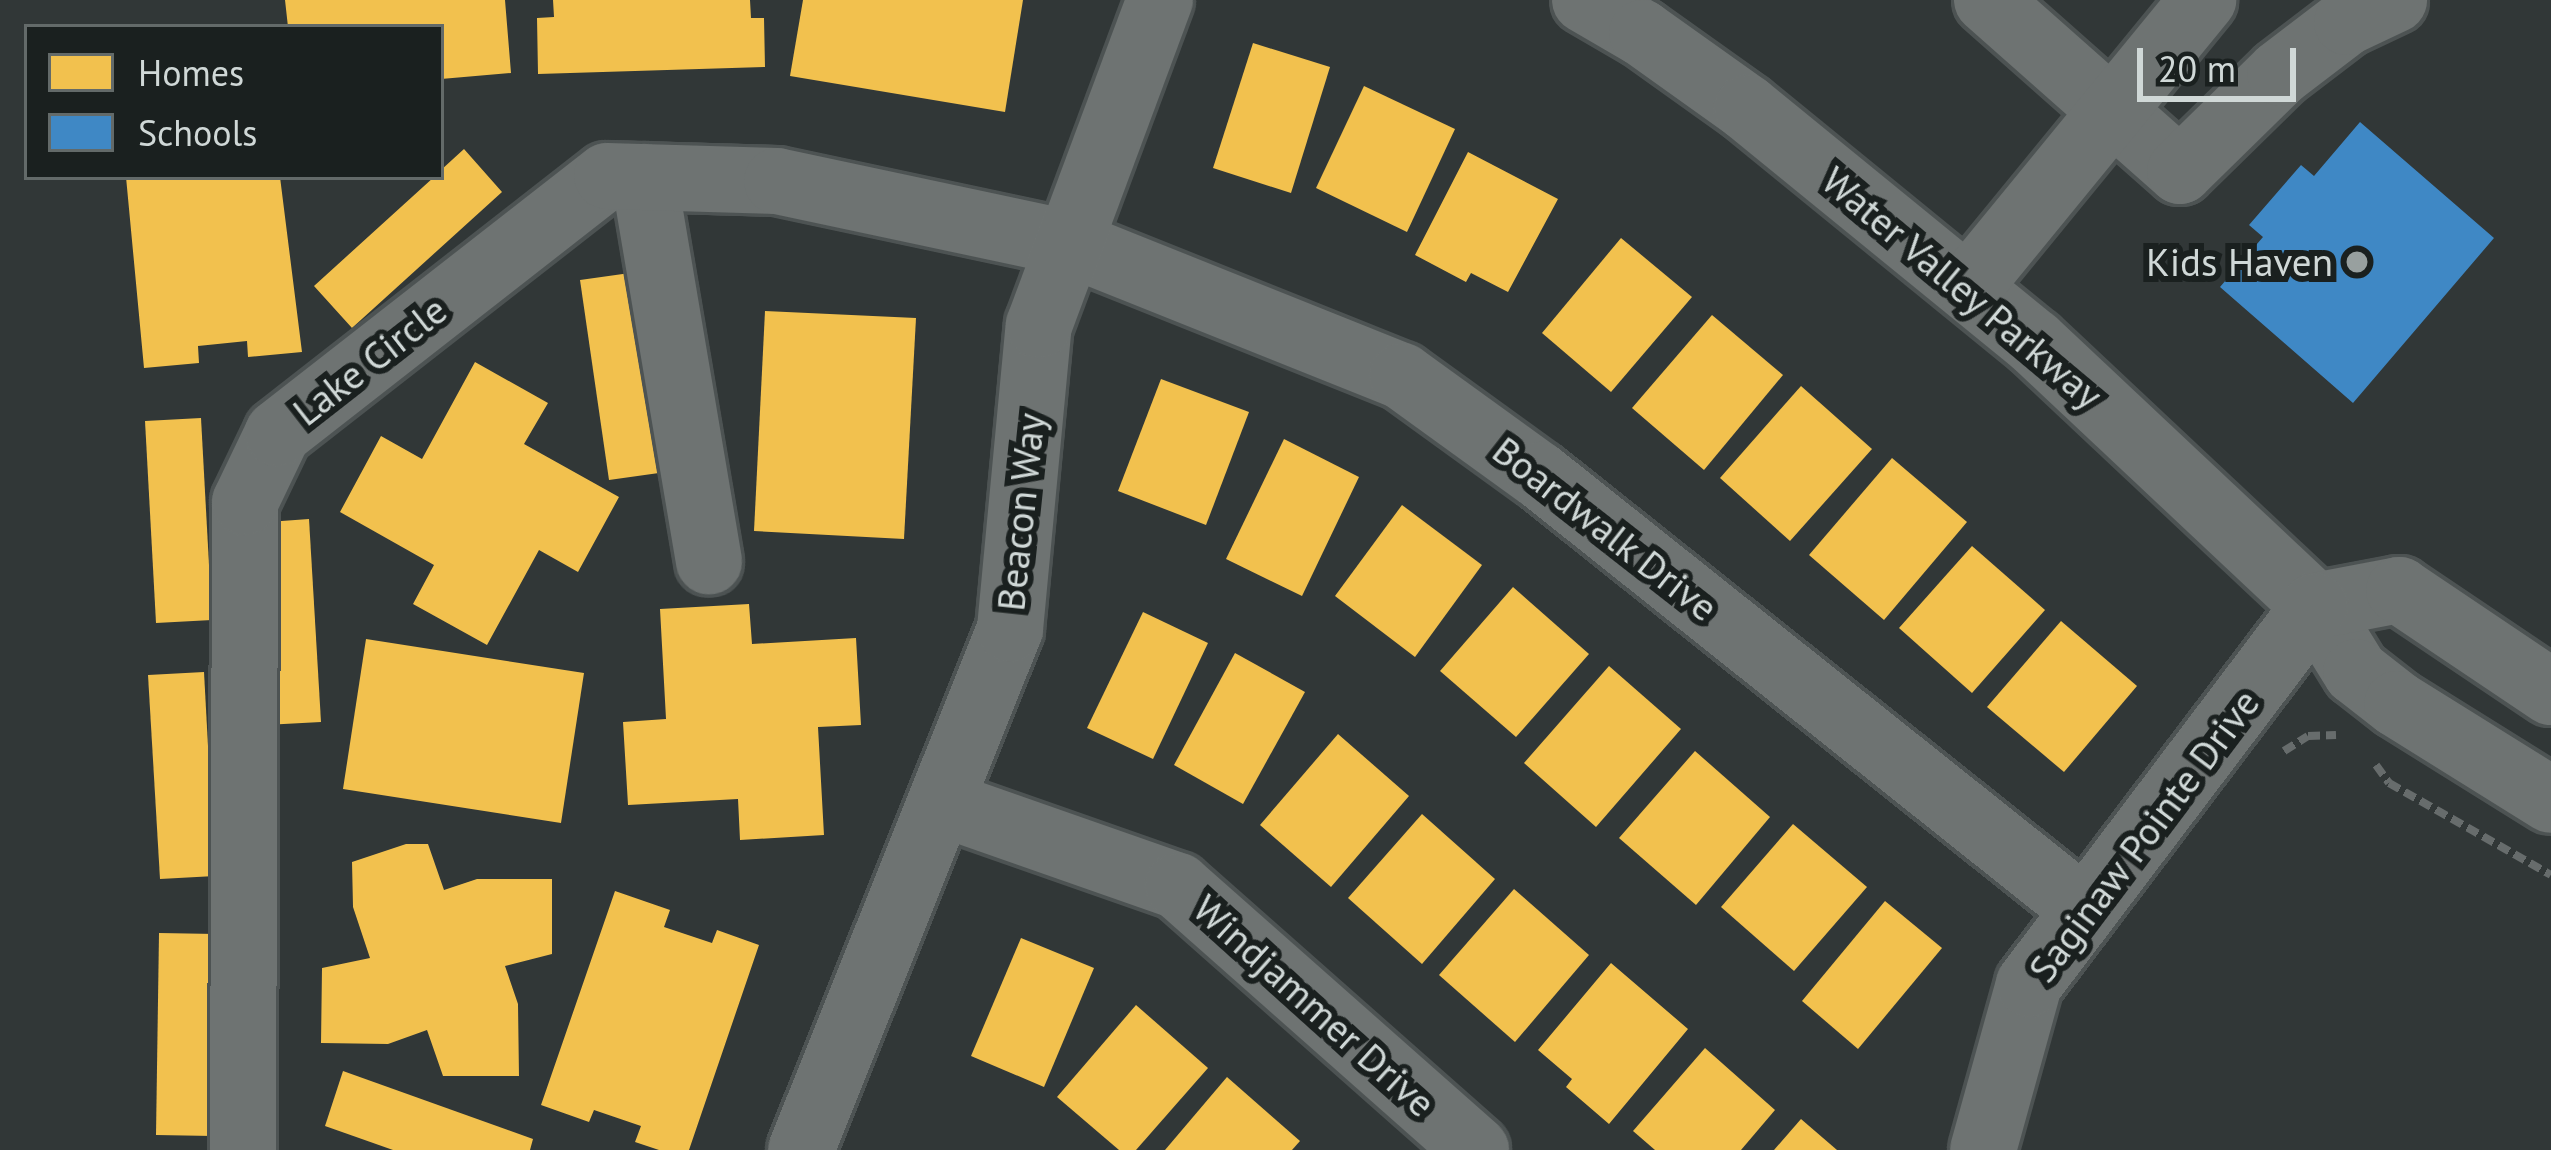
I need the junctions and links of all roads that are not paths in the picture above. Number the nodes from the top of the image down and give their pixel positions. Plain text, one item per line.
1 (1160, 0) edge
2 (1585, 0) edge
3 (2203, 0) edge
4 (2394, 0) edge
5 (2022, 11) edge
6 (2108, 111) junction
7 (644, 177) junction
8 (1069, 242) junction
9 (1969, 286) junction
10 (709, 562) dead end
11 (2315, 607) junction
12 (2551, 692) edge
13 (2551, 800) edge
14 (940, 803) junction
15 (2085, 910) junction
16 (259, 1144) edge
17 (801, 1150) edge
18 (1476, 1150) edge
19 (1984, 1150) edge

1 - 8 street, Beacon Way
2 - 9 street, Water Valley Parkway
3 - 6 street
4 - 6 street
5 - 6 street
6 - 9 street
7 - 8 street, Lake Circle
7 - 10 street
7 - 16 street, Lake Circle
8 - 14 street, Beacon Way
8 - 15 street, Boardwalk Drive
9 - 11 street, Water Valley Parkway
11 - 12 street
11 - 13 street, Water Valley Parkway
11 - 15 street, Saginaw Pointe Drive
14 - 17 street, Beacon Way
14 - 18 street, Windjammer Drive
15 - 19 street, Saginaw Pointe Drive

